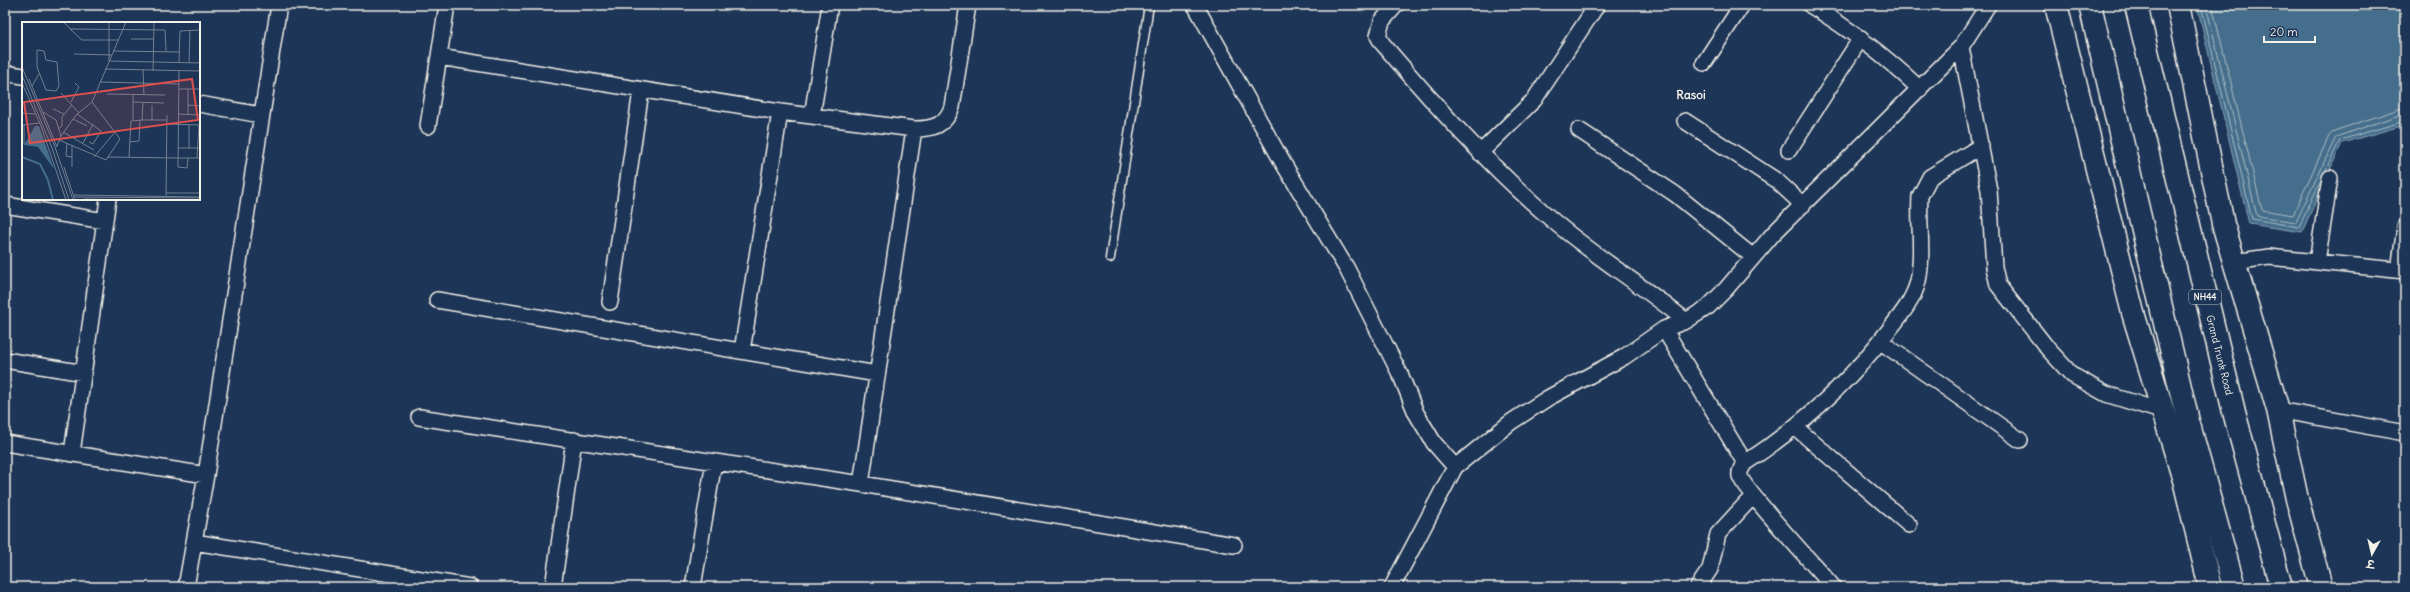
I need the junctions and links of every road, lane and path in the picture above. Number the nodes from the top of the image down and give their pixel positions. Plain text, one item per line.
1 (279, 5) edge
2 (447, 5) edge
3 (830, 5) edge
4 (968, 5) edge
5 (1149, 5) edge
6 (1195, 5) edge
7 (1396, 5) edge
8 (1597, 5) edge
9 (1742, 5) edge
10 (1810, 5) edge
11 (1988, 5) edge
12 (2056, 5) edge
13 (2090, 5) edge
14 (2136, 5) edge
15 (2178, 5) edge
16 (1861, 38) junction
17 (1960, 47) junction
18 (439, 57) junction
19 (1704, 63) dead end
20 (5, 73) edge
21 (22, 76) edge
22 (1920, 89) junction
23 (641, 91) junction
24 (200, 104) edge
25 (780, 112) junction
26 (261, 116) junction
27 (812, 116) junction
28 (1685, 121) dead end
29 (428, 126) dead end
30 (914, 129) junction
31 (1579, 130) dead end
32 (1981, 146) junction
33 (1789, 150) dead end
34 (1480, 153) junction
35 (2330, 178) dead end
36 (108, 200) edge
37 (5, 205) edge
38 (1803, 205) junction
39 (105, 221) junction
40 (2405, 227) edge
41 (1752, 256) junction
42 (1110, 258) dead end
43 (2234, 262) junction
44 (2317, 262) junction
45 (2402, 270) edge
46 (437, 300) dead end
47 (610, 302) dead end
48 (1686, 321) junction
49 (1664, 329) junction
50 (1881, 342) junction
51 (742, 351) junction
52 (5, 360) edge
53 (84, 373) junction
54 (878, 374) junction
55 (2278, 410) junction
56 (2164, 412) junction
57 (419, 417) dead end
58 (1795, 427) junction
59 (2405, 433) edge
60 (574, 440) junction
61 (2020, 440) dead end
62 (5, 443) edge
63 (72, 453) junction
64 (714, 462) junction
65 (1745, 463) junction
66 (1455, 466) junction
67 (206, 475) junction
68 (861, 484) junction
69 (1754, 496) junction
70 (1909, 525) dead end
71 (194, 542) junction
72 (1234, 545) dead end
73 (186, 587) edge
74 (470, 587) edge
75 (553, 587) edge
76 (693, 587) edge
77 (1392, 587) edge
78 (1698, 587) edge
79 (1833, 587) edge
80 (2210, 587) edge
81 (2234, 587) edge
82 (2281, 587) edge
83 (2321, 587) edge

1 - 26 street
2 - 18 street
3 - 27 street
4 - 30 street
5 - 42 lane
6 - 66 street
7 - 34 street
8 - 34 street
9 - 19 street
10 - 16 street
11 - 17 street
12 - 56 main road
13 - 81 main road
14 - 82 main road, Grand Trunk Road / NH44
15 - 43 main road
16 - 22 street
16 - 33 street
17 - 22 street
17 - 32 street
18 - 23 street
18 - 29 street
20 - 21 street
22 - 38 street
23 - 25 street
23 - 47 street
24 - 26 street
25 - 27 street
25 - 51 street
26 - 67 street
27 - 30 street
28 - 38 street
30 - 54 street
31 - 41 street
32 - 50 street
32 - 56 street
34 - 48 street
35 - 44 street
36 - 39 street
37 - 39 street
38 - 41 street
39 - 53 street
40 - 45 street
41 - 48 street
43 - 44 street
43 - 55 main road
44 - 45 street
46 - 51 street
48 - 49 street
49 - 65 street
49 - 66 street
50 - 58 street
50 - 61 street
51 - 54 street
52 - 53 street
53 - 63 street
54 - 68 street
55 - 59 street
55 - 83 main road
56 - 80 main road
57 - 60 street
58 - 65 street
58 - 70 street
60 - 64 street
60 - 75 street
62 - 63 street
63 - 67 street
64 - 68 street
64 - 76 street
65 - 69 street
66 - 77 street
67 - 71 street
68 - 72 street
69 - 78 street
69 - 79 street
71 - 73 street
71 - 74 street

